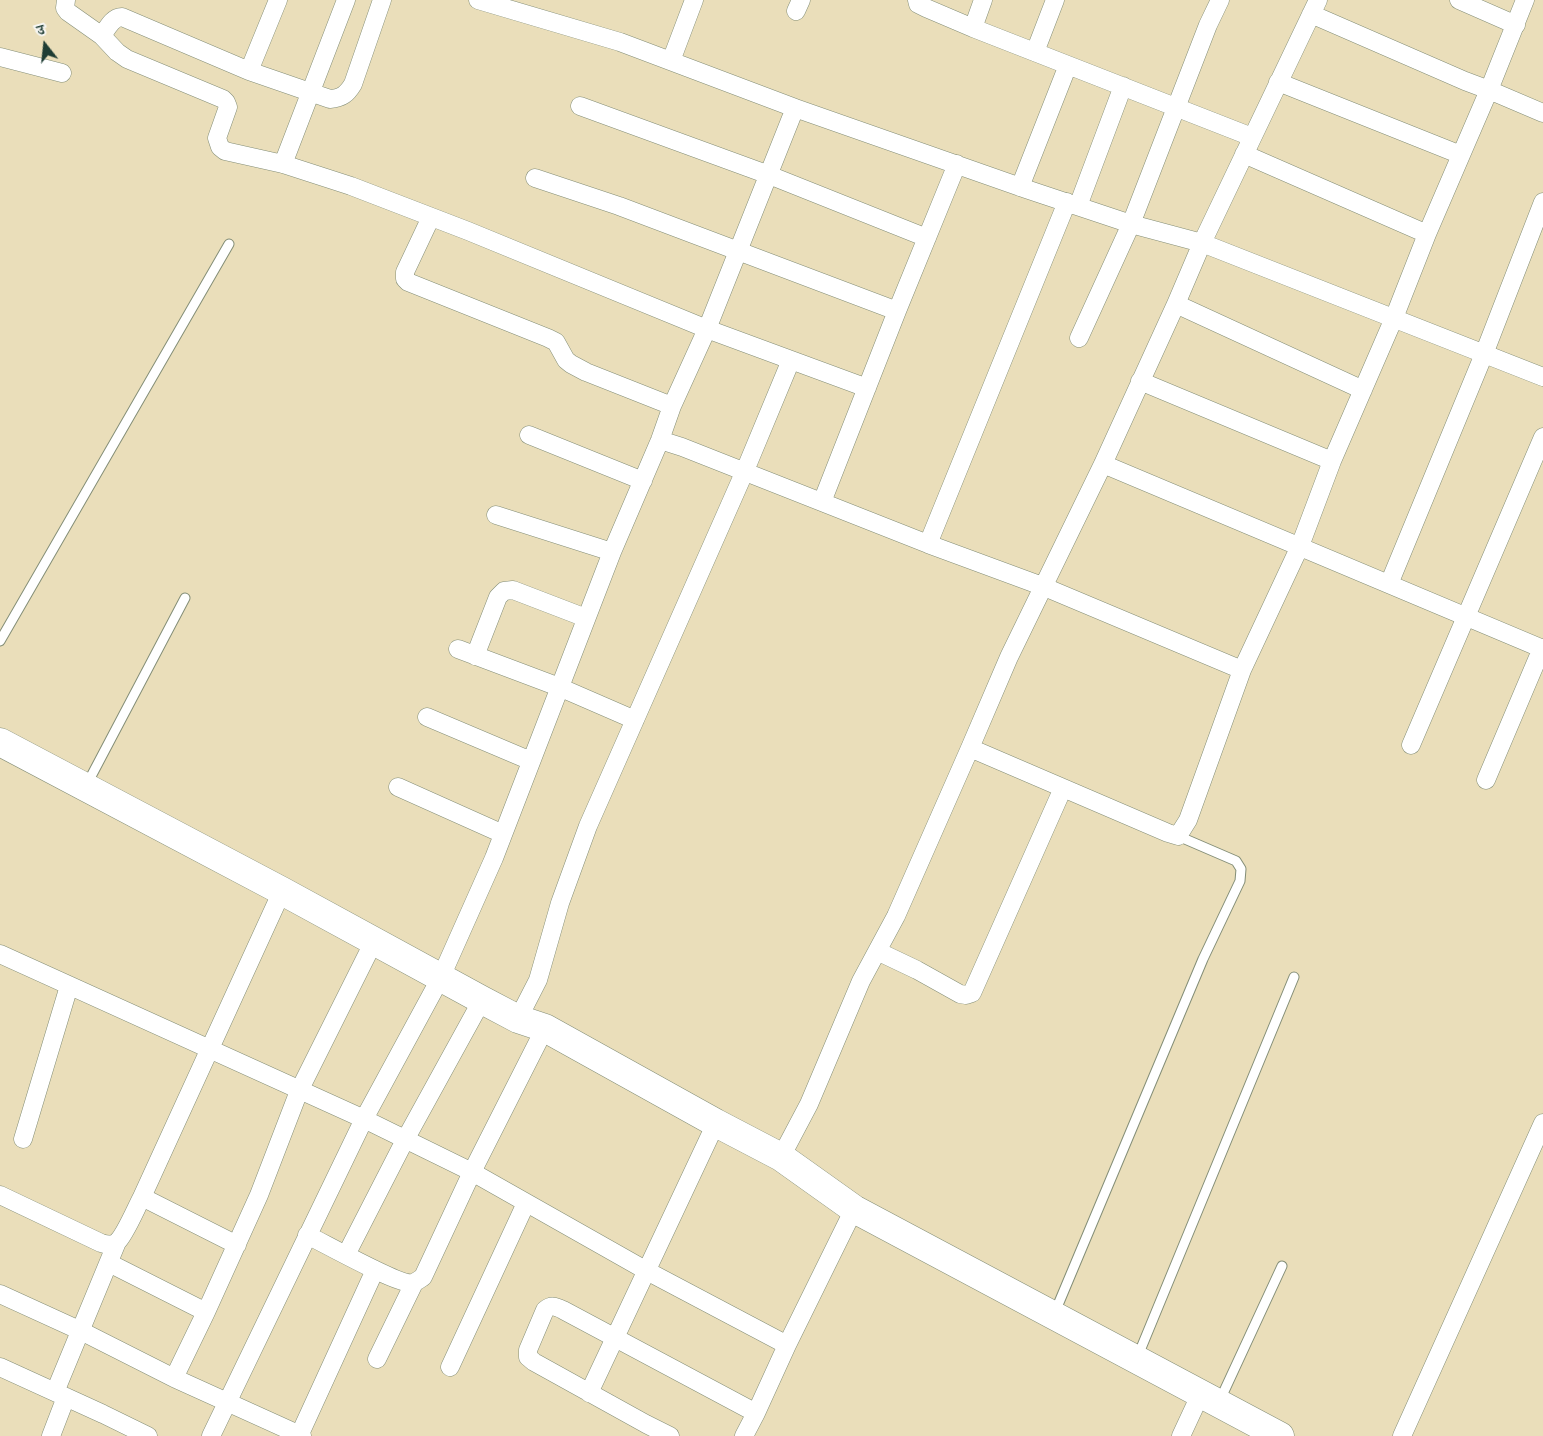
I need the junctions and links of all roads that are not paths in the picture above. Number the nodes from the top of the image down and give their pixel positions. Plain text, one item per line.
1 (66, 0) edge
2 (278, 0) edge
3 (346, 0) edge
4 (478, 0) edge
5 (694, 0) edge
6 (917, 0) edge
7 (983, 0) edge
8 (1055, 0) edge
9 (1220, 0) edge
10 (1458, 0) edge
11 (1526, 0) edge
12 (379, 1) edge
13 (1314, 7) edge
14 (1516, 25) junction
15 (973, 28) junction
16 (102, 36) junction
17 (1035, 52) junction
18 (0, 57) edge
19 (671, 61) junction
20 (1068, 65) junction
21 (249, 71) junction
22 (62, 73) dead end
23 (1278, 82) junction
24 (1123, 86) junction
25 (1489, 90) junction
26 (310, 93) junction
27 (580, 106) dead end
28 (795, 108) junction
29 (1176, 108) junction
30 (1543, 112) edge
31 (1252, 137) junction
32 (1244, 154) junction
33 (1461, 155) junction
34 (282, 164) junction
35 (957, 164) junction
36 (769, 175) junction
37 (534, 178) dead end
38 (1020, 187) junction
39 (1543, 202) edge
40 (1073, 204) junction
41 (431, 217) junction
42 (1131, 224) junction
43 (1427, 234) junction
44 (927, 238) junction
45 (1202, 243) junction
46 (229, 244) dead end
47 (739, 251) junction
48 (1176, 304) junction
49 (897, 311) junction
50 (1394, 318) junction
51 (707, 329) junction
52 (1080, 338) dead end
53 (1484, 354) junction
54 (791, 360) junction
55 (1543, 377) edge
56 (1140, 380) junction
57 (867, 388) junction
58 (1362, 390) junction
59 (672, 406) junction
60 (529, 435) dead end
61 (1543, 437) edge
62 (660, 440) junction
63 (1332, 460) junction
64 (1103, 464) junction
65 (744, 473) junction
66 (643, 481) junction
67 (822, 502) junction
68 (496, 515) dead end
69 (928, 544) junction
70 (1300, 546) junction
71 (612, 552) junction
72 (1389, 584) junction
73 (1042, 586) junction
74 (185, 598) dead end
75 (1466, 616) junction
76 (586, 618) junction
77 (0, 641) edge
78 (1543, 648) edge
79 (458, 650) dead end
80 (475, 656) junction
81 (1242, 670) junction
82 (559, 687) junction
83 (427, 717) dead end
84 (635, 720) junction
85 (0, 742) edge
86 (1411, 745) dead end
87 (970, 748) junction
88 (531, 761) junction
89 (1486, 780) dead end
90 (86, 787) junction
91 (398, 787) dead end
92 (1063, 788) junction
93 (503, 834) junction
94 (1178, 836) junction
95 (282, 891) junction
96 (374, 941) junction
97 (877, 951) junction
98 (0, 954) edge
99 (441, 977) junction
100 (1294, 977) dead end
101 (69, 986) junction
102 (482, 1000) junction
103 (518, 1019) junction
104 (545, 1028) junction
105 (209, 1050) junction
106 (298, 1091) junction
107 (364, 1119) junction
108 (716, 1123) junction
109 (1543, 1123) edge
110 (24, 1140) dead end
111 (405, 1140) junction
112 (781, 1157) junction
113 (472, 1172) junction
114 (0, 1195) edge
115 (142, 1197) junction
116 (526, 1203) junction
117 (854, 1209) junction
118 (307, 1235) junction
119 (117, 1242) junction
120 (236, 1245) junction
121 (346, 1255) junction
122 (108, 1263) junction
123 (1282, 1266) dead end
124 (375, 1270) junction
125 (647, 1271) junction
126 (414, 1283) junction
127 (0, 1294) edge
128 (206, 1312) junction
129 (1054, 1314) junction
130 (81, 1331) junction
131 (614, 1338) junction
132 (787, 1344) junction
133 (377, 1359) dead end
134 (1136, 1359) junction
135 (0, 1367) edge
136 (450, 1367) dead end
137 (174, 1378) junction
138 (589, 1393) junction
139 (61, 1394) junction
140 (1210, 1398) junction
141 (227, 1402) junction
142 (756, 1413) junction
143 (51, 1436) edge
144 (148, 1436) edge
145 (211, 1436) edge
146 (300, 1436) edge
147 (670, 1436) edge
148 (744, 1436) edge
149 (1181, 1436) edge
150 (1280, 1436) edge
151 (1402, 1436) edge

1 - 16 street
2 - 21 street
3 - 26 street
4 - 19 street
5 - 19 street
6 - 15 street
7 - 15 street
8 - 17 street
9 - 29 street
10 - 14 street
11 - 14 street
12 - 26 street
13 - 23 street
13 - 25 street
14 - 25 street
15 - 17 street
16 - 21 street
16 - 34 street
17 - 20 street
18 - 22 street
19 - 28 street
20 - 24 street
20 - 38 street
21 - 26 street
23 - 31 street
23 - 33 street
24 - 29 street
24 - 40 street
25 - 30 street
25 - 33 street
26 - 34 street
27 - 36 street
28 - 35 street
28 - 36 street
29 - 31 street
29 - 42 street
31 - 32 street
32 - 43 street
32 - 45 street
33 - 43 street
34 - 41 street
35 - 38 street
35 - 44 street
36 - 44 street
36 - 47 street
37 - 47 street
38 - 40 street
39 - 53 street
40 - 42 street
40 - 69 street
41 - 51 street
41 - 59 street
42 - 45 street
42 - 52 street
43 - 50 street
44 - 49 street
45 - 48 street
45 - 50 street
46 - 77 lane
47 - 49 street
47 - 51 street
48 - 56 street
48 - 58 street
49 - 57 street
50 - 53 street
50 - 58 street
51 - 54 street
51 - 59 street
53 - 55 street
53 - 72 street
54 - 57 street
54 - 65 street
56 - 63 street
56 - 64 street
57 - 67 street
58 - 63 street
59 - 62 street
60 - 66 street
61 - 75 street
62 - 65 street
62 - 66 street
63 - 70 street
64 - 70 street
64 - 73 street
65 - 67 street
65 - 84 street
66 - 71 street
67 - 69 street
68 - 71 street
69 - 73 street
70 - 72 street
70 - 81 street
71 - 76 street
72 - 75 street
73 - 81 street
73 - 87 street
74 - 90 lane
75 - 78 street
75 - 86 street
76 - 80 street
76 - 82 street
78 - 89 street
79 - 80 street
80 - 82 street
81 - 94 street
82 - 84 street
82 - 88 street
83 - 88 street
84 - 103 street
85 - 90 highway
87 - 92 street
87 - 97 street
88 - 93 street
90 - 95 highway
91 - 93 street
92 - 94 street
92 - 97 street
93 - 99 street
94 - 129 lane
95 - 96 highway
95 - 105 street
96 - 99 highway
96 - 106 street
97 - 112 street
98 - 101 street
99 - 102 highway
99 - 107 street
100 - 134 lane
101 - 105 street
101 - 110 street
102 - 103 highway
102 - 111 street
103 - 104 highway
104 - 108 highway
104 - 113 street
105 - 106 street
105 - 115 street
106 - 107 street
106 - 120 street
107 - 111 street
107 - 118 street
108 - 112 highway
108 - 125 street
109 - 151 street
111 - 113 street
111 - 121 street
112 - 117 highway
113 - 116 street
113 - 126 street
114 - 119 street
115 - 119 street
115 - 120 street
116 - 125 street
116 - 136 street
117 - 129 highway
117 - 132 street
118 - 121 street
118 - 141 street
119 - 122 street
120 - 128 street
121 - 124 street
122 - 128 street
122 - 130 street
123 - 140 lane
124 - 126 street
124 - 146 street
125 - 131 street
125 - 132 street
126 - 133 street
127 - 130 street
128 - 137 street
129 - 134 highway
130 - 137 street
130 - 139 street
131 - 138 street
131 - 138 street
131 - 142 street
132 - 142 street
134 - 140 highway
135 - 139 street
137 - 141 street
138 - 147 street
139 - 143 street
139 - 144 street
140 - 149 street
140 - 150 highway
141 - 145 street
141 - 146 street
142 - 148 street

